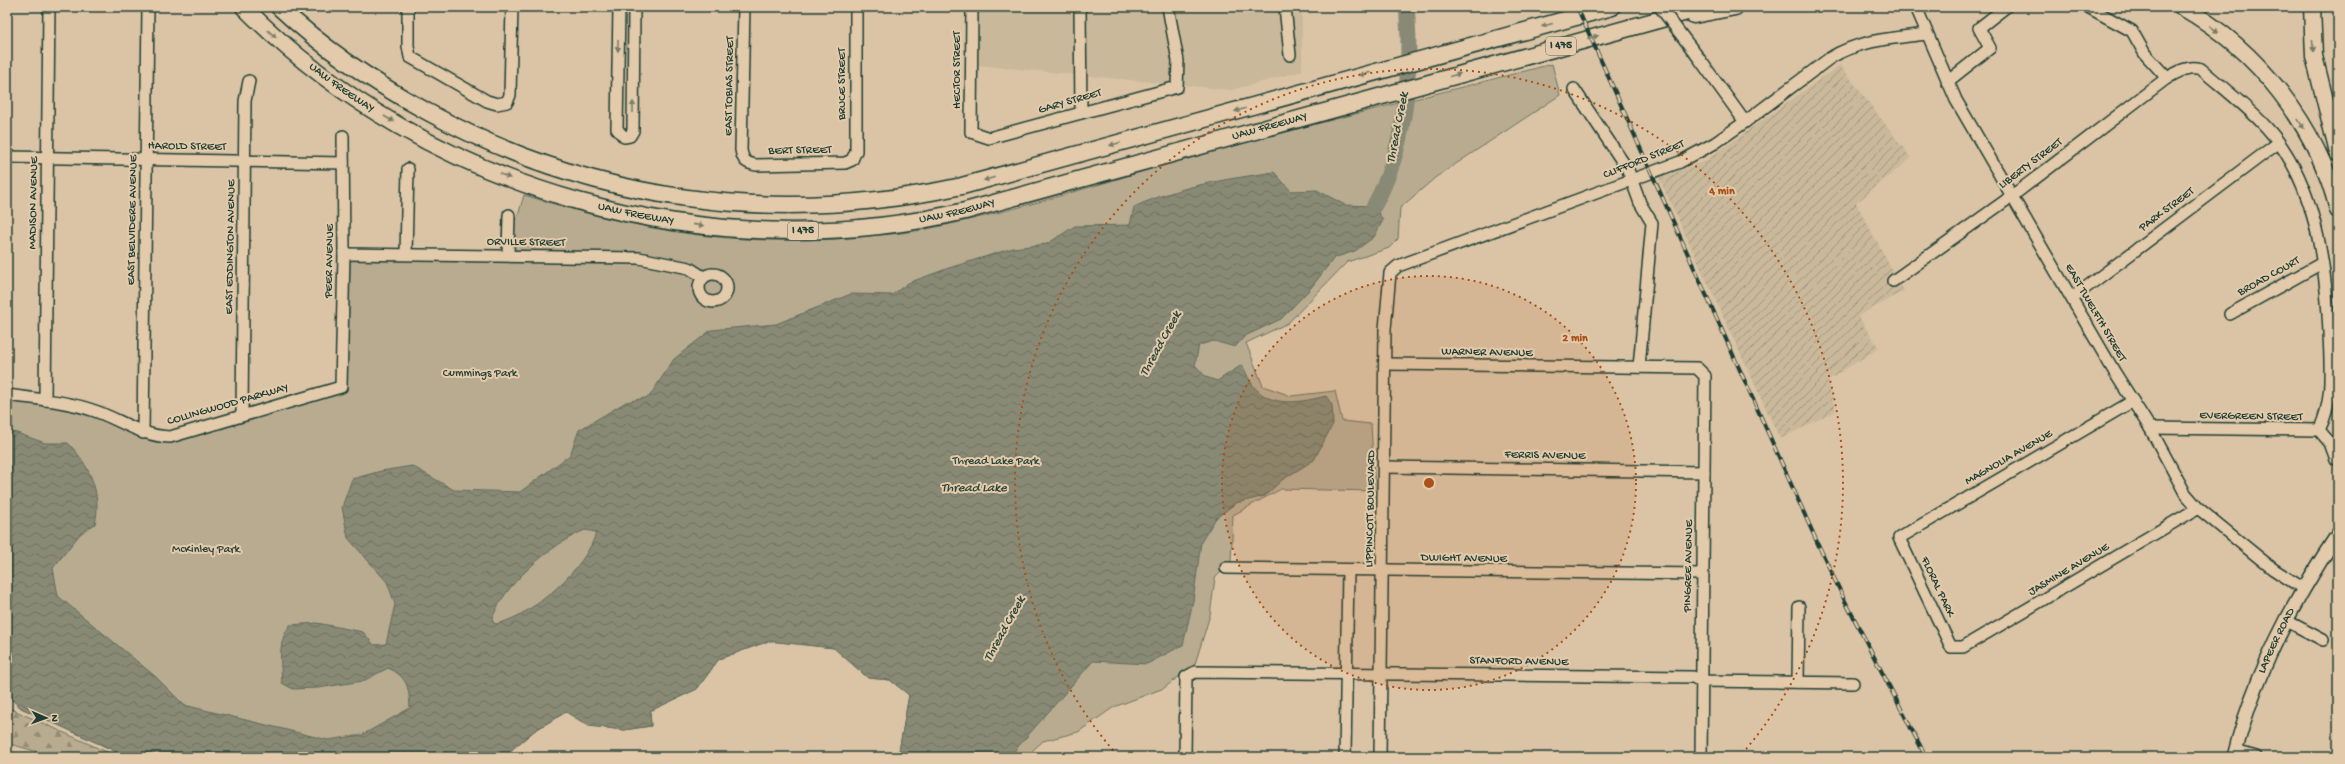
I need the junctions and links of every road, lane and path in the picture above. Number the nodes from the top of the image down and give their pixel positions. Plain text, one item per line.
1 (49, 7) edge
2 (148, 7) edge
3 (244, 7) edge
4 (279, 7) edge
5 (408, 7) edge
6 (512, 7) edge
7 (619, 7) edge
8 (634, 7) edge
9 (744, 7) edge
10 (856, 7) edge
11 (972, 7) edge
12 (1080, 7) edge
13 (1168, 7) edge
14 (1285, 7) edge
15 (1612, 7) edge
16 (1660, 7) edge
17 (1705, 7) edge
18 (1735, 7) edge
19 (1916, 7) edge
20 (2006, 7) edge
21 (2088, 7) edge
22 (2182, 7) edge
23 (2312, 7) edge
24 (1634, 26) junction
25 (618, 30) junction
26 (634, 30) junction
27 (1927, 34) junction
28 (1290, 55) dead end
29 (2167, 78) junction
30 (250, 81) dead end
31 (1947, 82) junction
32 (1574, 89) dead end
33 (1081, 113) junction
34 (1745, 122) junction
35 (971, 132) joint
36 (343, 136) dead end
37 (2278, 143) junction
38 (2338, 153) edge
39 (7, 157) edge
40 (47, 158) junction
41 (147, 159) junction
42 (852, 160) joint
43 (245, 161) junction
44 (343, 163) junction
45 (747, 163) joint
46 (408, 169) dead end
47 (1632, 179) junction
48 (2012, 196) junction
49 (2338, 210) edge
50 (509, 215) dead end
51 (344, 254) junction
52 (406, 254) junction
53 (508, 255) junction
54 (2322, 263) junction
55 (1398, 266) joint
56 (703, 277) dead end
57 (1893, 280) dead end
58 (2072, 298) junction
59 (2230, 314) dead end
60 (1385, 364) junction
61 (1639, 367) junction
62 (1705, 376) joint
63 (341, 387) joint
64 (7, 395) edge
65 (45, 400) junction
66 (2133, 401) junction
67 (242, 414) junction
68 (2150, 428) junction
69 (2319, 430) junction
70 (143, 433) junction
71 (2336, 459) dead end
72 (1385, 467) junction
73 (1704, 472) junction
74 (2198, 508) junction
75 (2338, 534) edge
76 (1899, 538) joint
77 (1226, 568) dead end
78 (1348, 570) junction
79 (1383, 570) junction
80 (1702, 574) junction
81 (2304, 589) junction
82 (1799, 607) dead end
83 (2287, 620) junction
84 (2323, 640) dead end
85 (1951, 647) joint
86 (1346, 672) junction
87 (1382, 674) junction
88 (1701, 681) junction
89 (1798, 682) junction
90 (1853, 684) dead end
91 (2235, 754) edge
92 (1185, 757) edge
93 (1345, 757) edge
94 (1380, 757) edge
95 (1701, 757) edge
96 (2256, 757) edge

1 - 40 street, MADISON AVENUE
2 - 41 street, EAST BELVIDERE AVENUE
3 -> 24 highway, UAW FREEWAY / I 475
15 -> 4 highway, UAW FREEWAY / I 475
5 - 6 street
7 - 25 street
8 - 26 street
9 - 45 street, EAST TOBIAS STREET
10 - 42 street, BRUCE STREET
11 - 35 street, HECTOR STREET
12 - 33 street
13 - 33 street, GARY STREET
14 - 28 street
16 - 34 street, bridge
17 - 24 highway, UAW FREEWAY / I 475
18 - 24 highway
19 - 27 street, EAST TWELFTH STREET
20 - 31 street
21 - 29 street
22 -> 49 highway
23 -> 38 highway
25 - 26 street
25 -> 26 street
27 - 31 street, EAST TWELFTH STREET
27 - 34 street, CLIFFORD STREET
29 - 37 street, LIBERTY STREET
29 - 48 street, LIBERTY STREET
30 - 43 street, EAST EDDINGTON AVENUE
31 - 48 street, EAST TWELFTH STREET
32 - 47 street
33 - 35 street, GARY STREET
34 - 47 street, CLIFFORD STREET
36 - 44 street, PEER AVENUE
37 - 54 street
37 - 58 street, PARK STREET
39 - 40 street, HAROLD STREET
40 - 41 street, HAROLD STREET
40 - 65 street, MADISON AVENUE
41 - 43 street, HAROLD STREET
41 - 70 street, EAST BELVIDERE AVENUE
42 - 45 street, BERT STREET
43 - 44 street, HAROLD STREET
43 - 67 street, EAST EDDINGTON AVENUE
44 - 51 street, PEER AVENUE
46 - 52 street
47 - 55 street, CLIFFORD STREET
47 - 61 street
48 - 57 street, LIBERTY STREET
48 - 58 street, EAST TWELFTH STREET
50 - 53 street
51 - 52 street, ORVILLE STREET
51 - 63 street, PEER AVENUE
52 - 53 street, ORVILLE STREET
53 - 56 street, ORVILLE STREET
54 - 59 street, BROAD COURT
54 - 69 street
55 - 60 street, LIPPINCOTT BOULEVARD
58 - 66 street, EAST TWELFTH STREET
60 - 61 street, WARNER AVENUE
60 - 72 street, LIPPINCOTT BOULEVARD
61 - 62 street, WARNER AVENUE
62 - 73 street, PINGREE AVENUE
63 - 67 street, COLLINGWOOD PARKWAY
64 - 65 street, COLLINGWOOD PARKWAY
65 - 70 street, COLLINGWOOD PARKWAY
66 - 68 street, EAST TWELFTH STREET
66 - 76 street, MAGNOLIA AVENUE
67 - 70 street, COLLINGWOOD PARKWAY
68 - 69 street, EVERGREEN STREET
68 - 74 street, EAST TWELFTH STREET
69 - 71 street, EVERGREEN STREET
72 - 73 street, FERRIS AVENUE
72 - 79 street, LIPPINCOTT BOULEVARD
73 - 80 street, PINGREE AVENUE
74 - 81 street, EAST TWELFTH STREET
74 - 85 street, JASMINE AVENUE
75 - 81 main road, LAPEER ROAD
76 - 85 street, FLORAL PARK
77 - 78 street, DWIGHT AVENUE
78 - 79 street, DWIGHT AVENUE
78 - 86 street, LIPPINCOTT BOULEVARD
79 - 80 street, DWIGHT AVENUE
79 - 87 street, LIPPINCOTT BOULEVARD
80 - 88 street, PINGREE AVENUE
81 - 83 main road, LAPEER ROAD
82 - 89 street
83 - 84 street
83 - 91 main road, LAPEER ROAD
86 - 87 street, STANFORD AVENUE
86 - 92 street, STANFORD AVENUE
86 - 93 street, LIPPINCOTT BOULEVARD
87 - 88 street, STANFORD AVENUE
87 - 94 street, LIPPINCOTT BOULEVARD
88 - 89 street, STANFORD AVENUE
88 - 95 street, PINGREE AVENUE
89 - 90 street, STANFORD AVENUE
91 - 96 street

